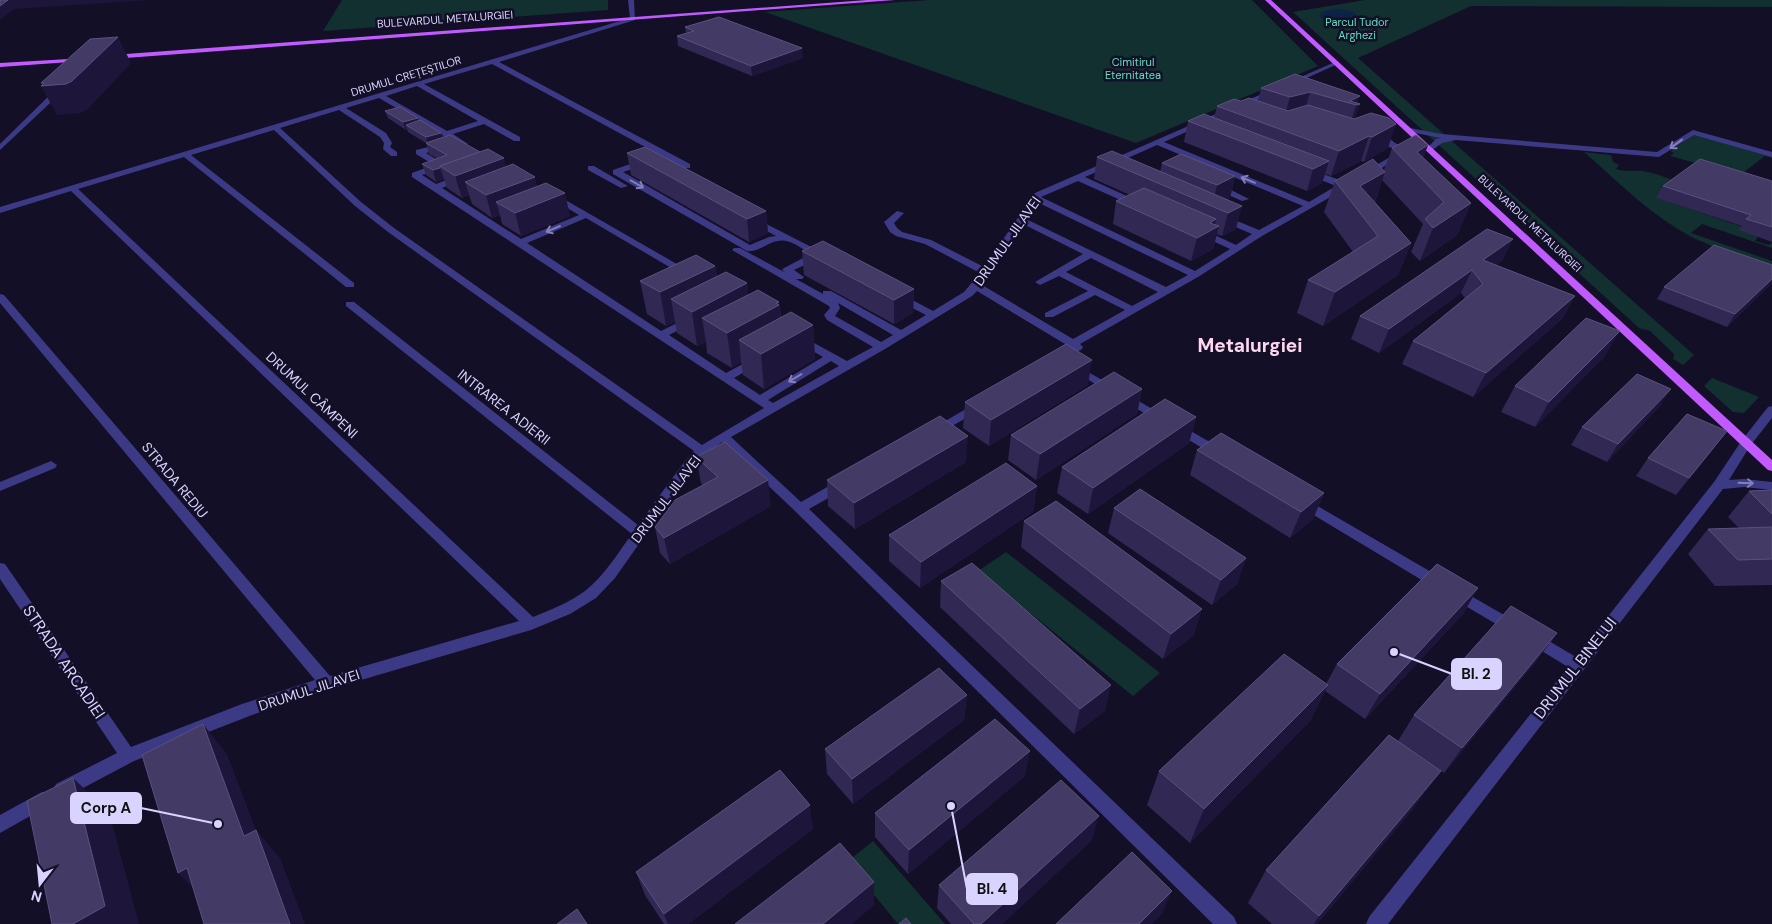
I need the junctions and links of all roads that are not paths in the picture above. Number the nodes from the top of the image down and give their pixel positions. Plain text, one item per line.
1 (632, 0) edge
2 (892, 0) edge
3 (1268, 0) edge
4 (633, 19) junction
5 (93, 58) joint
6 (102, 58) edge
7 (492, 61) junction
8 (1337, 63) junction
9 (0, 65) edge
10 (86, 65) edge
11 (418, 84) junction
12 (65, 85) edge
13 (379, 95) junction
14 (339, 108) junction
15 (485, 121) junction
16 (275, 127) junction
17 (1368, 128) edge
18 (1408, 129) junction
19 (446, 134) junction
20 (1462, 138) junction
21 (9, 139) junction
22 (517, 139) dead end
23 (0, 140) edge
24 (457, 140) junction
25 (1156, 142) junction
26 (0, 148) edge
27 (472, 148) edge
28 (1429, 148) junction
29 (1407, 151) junction
30 (185, 154) junction
31 (394, 154) dead end
32 (1772, 155) edge
33 (1196, 158) junction
34 (1103, 165) junction
35 (1182, 165) edge
36 (687, 166) dead end
37 (655, 167) edge
38 (591, 168) dead end
39 (1299, 168) edge
40 (1120, 173) edge
41 (472, 174) edge
42 (1077, 176) junction
43 (1210, 183) edge
44 (1343, 186) junction
45 (72, 188) junction
46 (435, 188) junction
47 (1268, 188) junction
48 (551, 197) edge
49 (1035, 198) junction
50 (1245, 199) junction
51 (469, 200) edge
52 (460, 204) junction
53 (1309, 205) junction
54 (1148, 209) edge
55 (0, 210) edge
56 (900, 213) dead end
57 (586, 215) junction
58 (748, 217) edge
59 (1020, 219) junction
60 (1193, 229) edge
61 (1259, 234) junction
62 (787, 238) junction
63 (520, 243) junction
64 (1238, 249) junction
65 (819, 254) junction
66 (1091, 254) junction
67 (834, 262) edge
68 (986, 272) junction
69 (1059, 272) junction
70 (1195, 275) junction
71 (693, 277) edge
72 (1040, 282) dead end
73 (350, 285) dead end
74 (976, 286) junction
75 (1095, 291) junction
76 (1165, 291) junction
77 (892, 293) edge
78 (0, 297) edge
79 (350, 304) dead end
80 (1132, 310) junction
81 (705, 312) edge
82 (934, 315) junction
83 (1049, 315) dead end
84 (661, 335) junction
85 (901, 335) junction
86 (792, 337) edge
87 (1072, 344) junction
88 (881, 347) junction
89 (766, 355) edge
90 (830, 356) junction
91 (847, 366) junction
92 (726, 378) junction
93 (759, 400) junction
94 (986, 401) edge
95 (772, 408) junction
96 (1772, 410) edge
97 (723, 436) junction
98 (924, 437) edge
99 (1746, 443) junction
100 (702, 451) junction
101 (1230, 459) edge
102 (51, 466) dead end
103 (1772, 467) edge
104 (850, 480) edge
105 (1719, 485) junction
106 (1772, 486) edge
107 (0, 487) edge
108 (1288, 494) edge
109 (800, 508) junction
110 (640, 533) junction
111 (0, 568) edge
112 (531, 624) junction
113 (1578, 665) junction
114 (327, 683) junction
115 (128, 756) junction
116 (0, 825) edge
117 (1227, 924) edge
118 (1376, 924) edge

1 - 4 street
2 - 4 main road, BULEVARDUL METALURGIEI
3 - 8 main road, BULEVARDUL METALURGIEI
4 - 6 main road, BULEVARDUL METALURGIEI
4 - 7 street, DRUMUL CREȚEȘTILOR
5 - 9 main road
5 - 10 street
7 - 11 street, DRUMUL CREȚEȘTILOR
7 - 36 street
8 - 18 main road, BULEVARDUL METALURGIEI
8 - 25 street, DRUMUL JILAVEI
11 - 13 street, DRUMUL CREȚEȘTILOR
11 - 15 street
12 - 21 street
13 - 14 street, DRUMUL CREȚEȘTILOR
13 - 19 street
14 - 16 street, DRUMUL CREȚEȘTILOR
14 - 31 street
15 - 19 street
15 - 22 street
16 - 30 street, DRUMUL CREȚEȘTILOR
16 - 100 street
17 - 29 street
18 - 20 street
18 - 28 main road, BULEVARDUL METALURGIEI
19 - 24 street
20 - 28 street
32 -> 20 street
21 - 23 street
21 - 26 street
24 - 27 street
24 - 46 street
25 - 33 street
25 - 34 street, DRUMUL JILAVEI
28 - 29 street
28 - 99 main road, BULEVARDUL METALURGIEI
29 - 44 street
30 - 45 street, DRUMUL CREȚEȘTILOR
30 - 73 street
33 - 35 street
47 -> 33 street
34 - 40 street
34 - 42 street, DRUMUL JILAVEI
37 -> 62 street
38 - 88 street
39 - 44 street
41 - 46 street
42 - 49 street, DRUMUL JILAVEI
42 - 54 street
43 - 50 street
44 - 53 street
45 - 55 street, DRUMUL CREȚEȘTILOR
45 - 112 street, DRUMUL CÂMPENI
46 - 52 street
47 - 50 street
47 - 53 street
48 - 57 street
49 - 59 street, DRUMUL JILAVEI
49 - 70 street
50 - 61 street
51 - 52 street
52 - 63 street
53 - 61 street
56 - 68 street
57 -> 63 street
57 - 71 street
58 - 62 street
59 - 66 street
59 - 68 street, DRUMUL JILAVEI
60 - 64 street
61 - 64 street
62 - 65 street
63 - 84 street
64 - 70 street
65 - 67 street
65 - 85 street
66 - 69 street
66 - 76 street
68 - 74 street, DRUMUL JILAVEI
69 - 72 street
69 - 75 street
70 - 76 street
74 - 82 street, DRUMUL JILAVEI
74 - 87 street
75 - 80 street
75 - 83 street
76 - 80 street
77 - 82 street
78 - 114 street, STRADA REDIU
79 - 110 street, INTRAREA ADIERII
80 - 87 street
81 - 84 street
82 - 85 street, DRUMUL JILAVEI
84 - 92 street
85 - 88 street, DRUMUL JILAVEI
86 - 90 street
87 - 101 street
88 - 91 street, DRUMUL JILAVEI
89 - 92 street
90 - 91 street
90 -> 93 street
91 - 95 street, DRUMUL JILAVEI
92 - 93 street
93 - 95 street
94 - 98 street
95 - 97 street, DRUMUL JILAVEI
96 - 99 street, DRUMUL BINELUI
97 - 100 street, DRUMUL JILAVEI
97 - 109 street
99 - 103 main road, BULEVARDUL METALURGIEI
99 - 105 street, DRUMUL BINELUI
100 - 110 street, DRUMUL JILAVEI
102 - 107 street
104 - 109 street
105 -> 106 street
105 - 113 street, DRUMUL BINELUI
108 - 113 street
109 - 117 street
110 - 112 street, DRUMUL JILAVEI
111 - 115 street, STRADA ARCADIEI
112 - 114 street, DRUMUL JILAVEI
113 - 118 street, DRUMUL BINELUI
114 - 115 street, DRUMUL JILAVEI
115 - 116 street, DRUMUL JILAVEI

